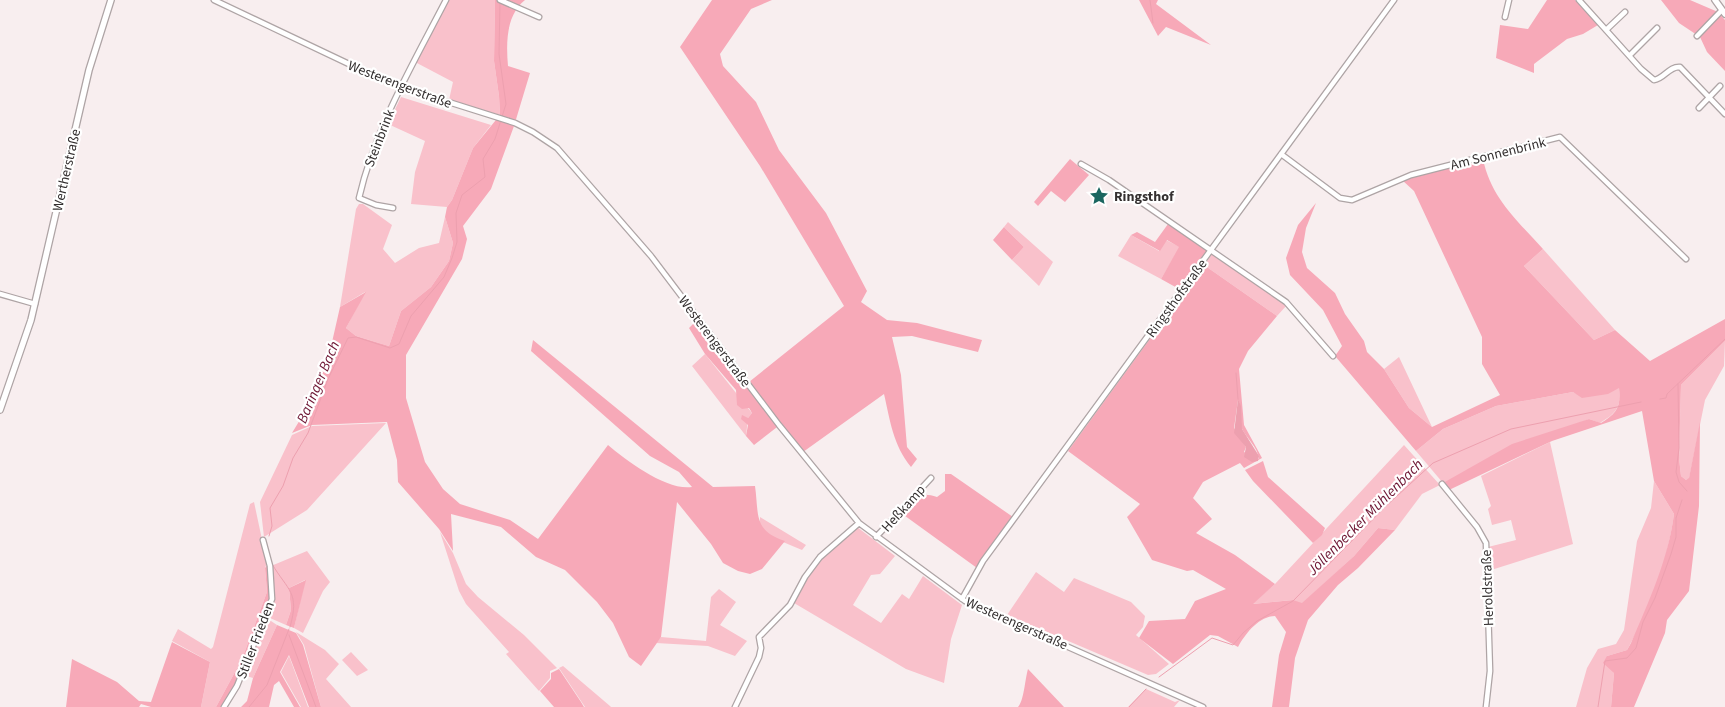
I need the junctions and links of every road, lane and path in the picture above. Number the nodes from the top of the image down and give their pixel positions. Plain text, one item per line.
1 (111, 0) edge
2 (214, 0) edge
3 (446, 0) edge
4 (501, 0) edge
5 (1394, 0) edge
6 (1508, 0) edge
7 (1579, 0) edge
8 (1715, 0) edge
9 (1725, 1) edge
10 (1722, 10) edge
11 (1626, 12) dead end
12 (539, 17) dead end
13 (1505, 17) dead end
14 (1657, 28) dead end
15 (1606, 30) junction
16 (1697, 36) dead end
17 (1630, 55) junction
18 (1720, 86) dead end
19 (401, 87) junction
20 (1709, 97) junction
21 (1699, 108) dead end
22 (1725, 114) edge
23 (1281, 154) junction
24 (1081, 164) dead end
25 (393, 208) dead end
26 (1211, 250) junction
27 (1686, 259) dead end
28 (0, 294) edge
29 (35, 304) junction
30 (1333, 356) dead end
31 (0, 410) edge
32 (931, 478) dead end
33 (1442, 484) dead end
34 (858, 523) junction
35 (876, 537) junction
36 (263, 540) dead end
37 (962, 599) junction
38 (224, 707) edge
39 (736, 707) edge
40 (1204, 707) edge
41 (1486, 707) edge

1 - 29 main road, Wertherstraße
2 - 19 street, Westerengerstraße
3 - 19 street, Steinbrink
4 - 12 street
5 - 23 street, Ringsthofstraße
6 - 13 street
7 - 15 street
8 - 10 main road
9 - 10 street
10 - 16 street
11 - 15 street
14 - 17 street
15 - 17 street
17 - 20 street
18 - 20 street
19 - 25 street, Steinbrink
19 - 34 street, Westerengerstraße
20 - 21 street
20 - 22 street
23 - 26 street, Ringsthofstraße
23 - 27 street, Am Sonnenbrink
24 - 26 street
26 - 30 street
26 - 37 street, Ringsthofstraße
28 - 29 street
29 - 31 main road, Wertherstraße
32 - 35 street, Heßkamp
33 - 41 street, Heroldstraße
34 - 35 street, Westerengerstraße
34 - 39 street
35 - 37 street, Westerengerstraße
36 - 38 street, Stiller Frieden
37 - 40 street, Westerengerstraße

